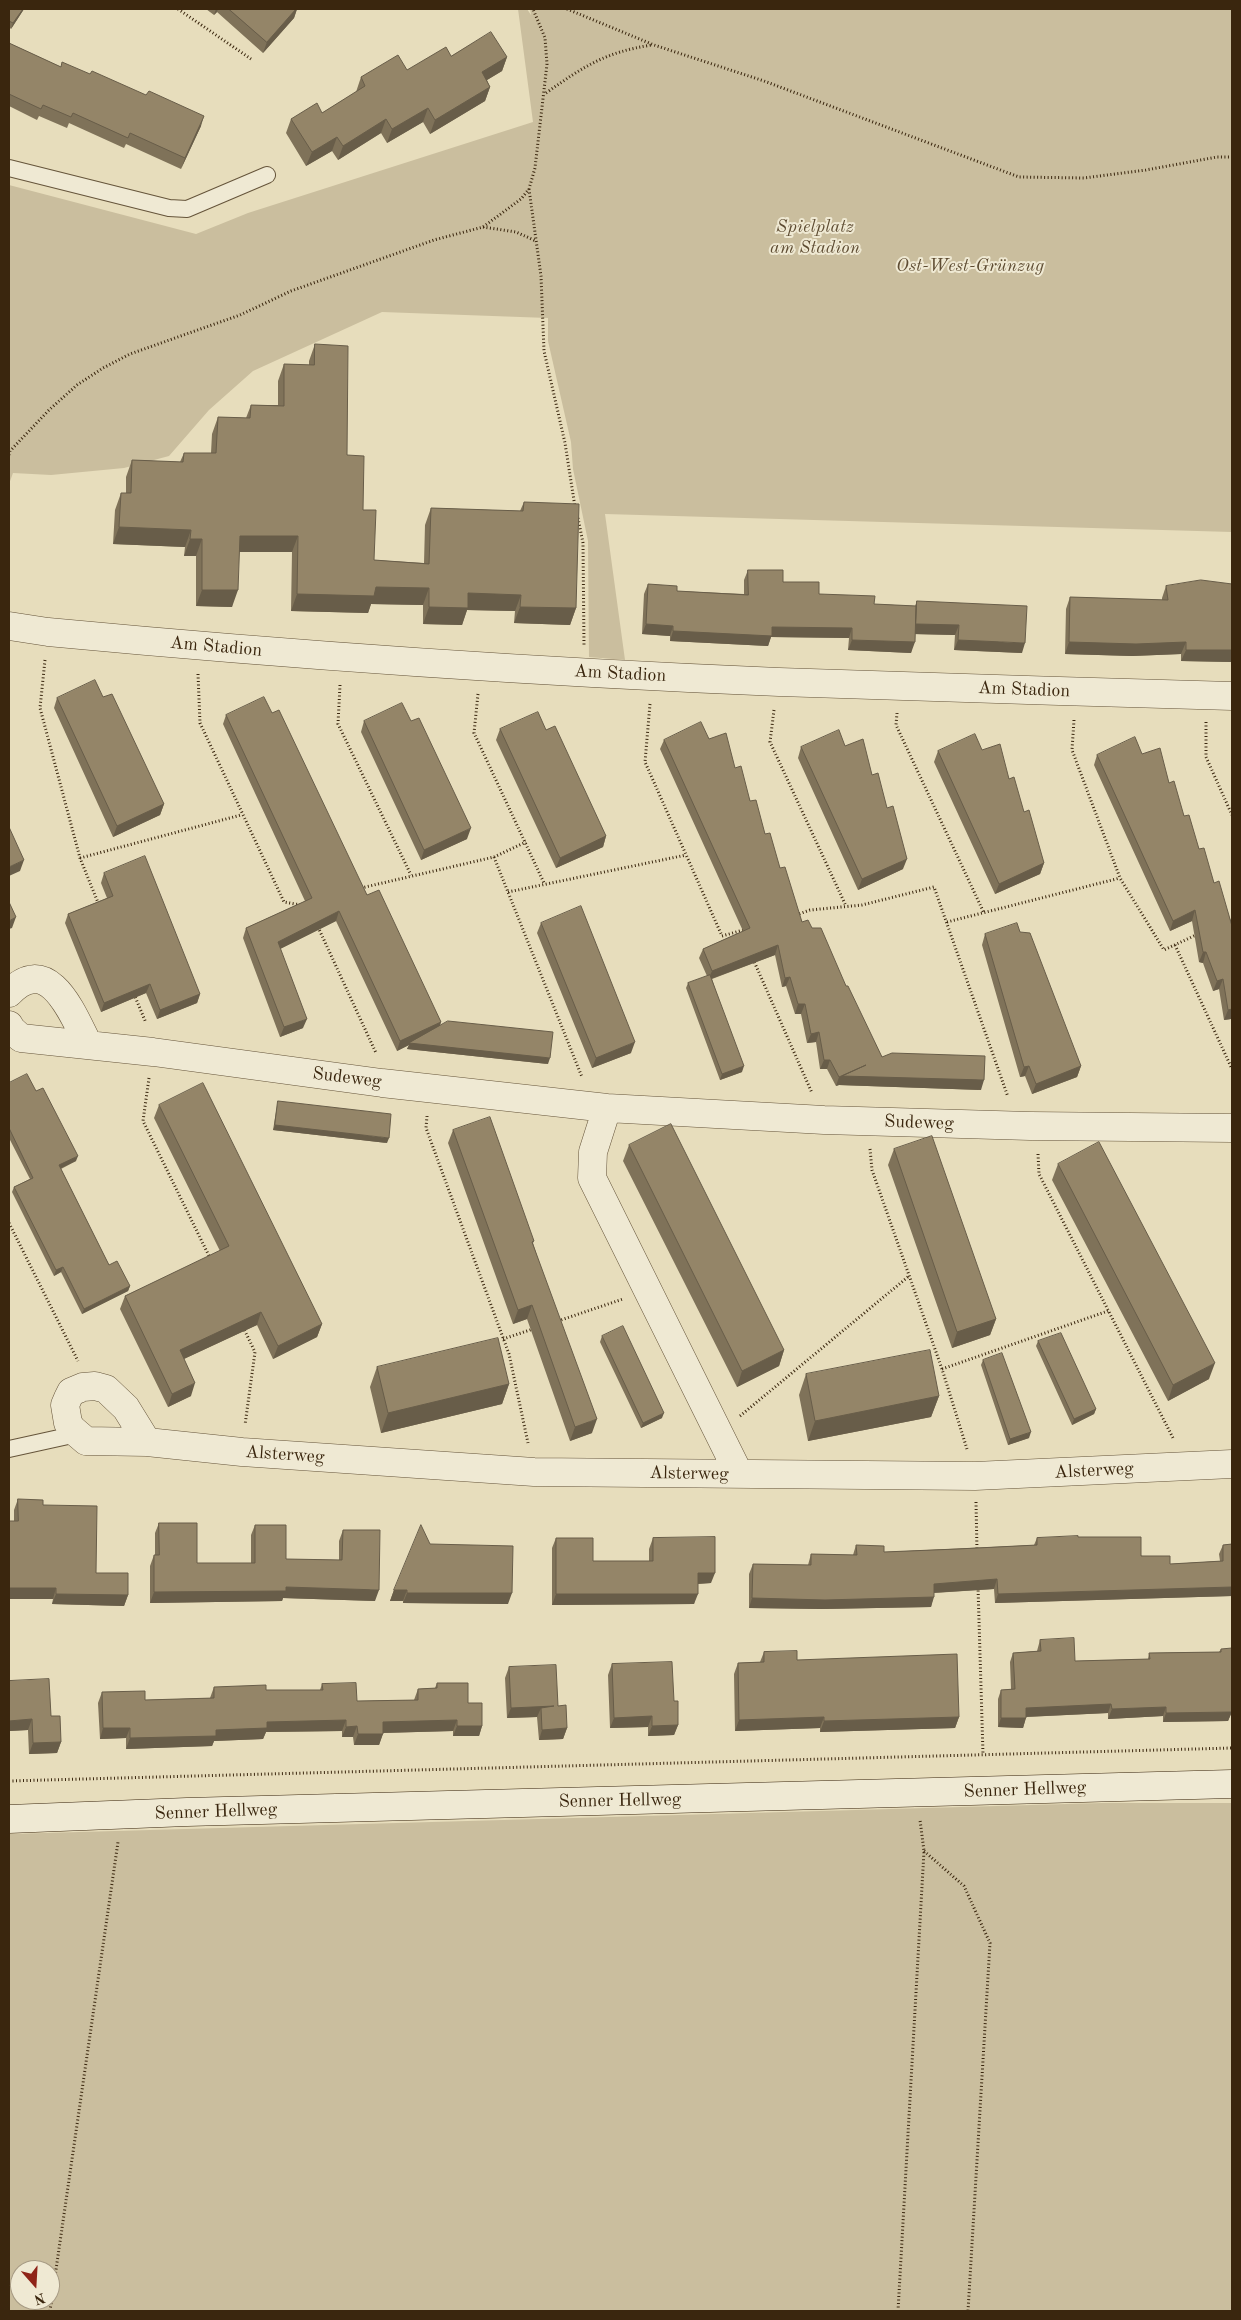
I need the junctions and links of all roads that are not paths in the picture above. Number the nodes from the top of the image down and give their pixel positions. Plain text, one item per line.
1 (9, 168) edge
2 (267, 175) dead end
3 (9, 626) edge
4 (1220, 696) edge
5 (9, 993) edge
6 (9, 1025) edge
7 (88, 1044) junction
8 (594, 1106) junction
9 (1232, 1128) edge
10 (77, 1434) junction
11 (147, 1442) junction
12 (9, 1449) edge
13 (1232, 1464) edge
14 (739, 1474) junction
15 (1232, 1784) edge
16 (9, 1819) edge

1 - 2 lane
3 - 4 street, Am Stadion
5 - 7 street
6 - 7 street, Sudeweg
7 - 8 street, Sudeweg
8 - 9 street, Sudeweg
8 - 14 street
10 - 11 street, Alsterweg
10 - 11 street
10 - 12 lane
11 - 14 street, Alsterweg
13 - 14 street, Alsterweg
15 - 16 street, Senner Hellweg

